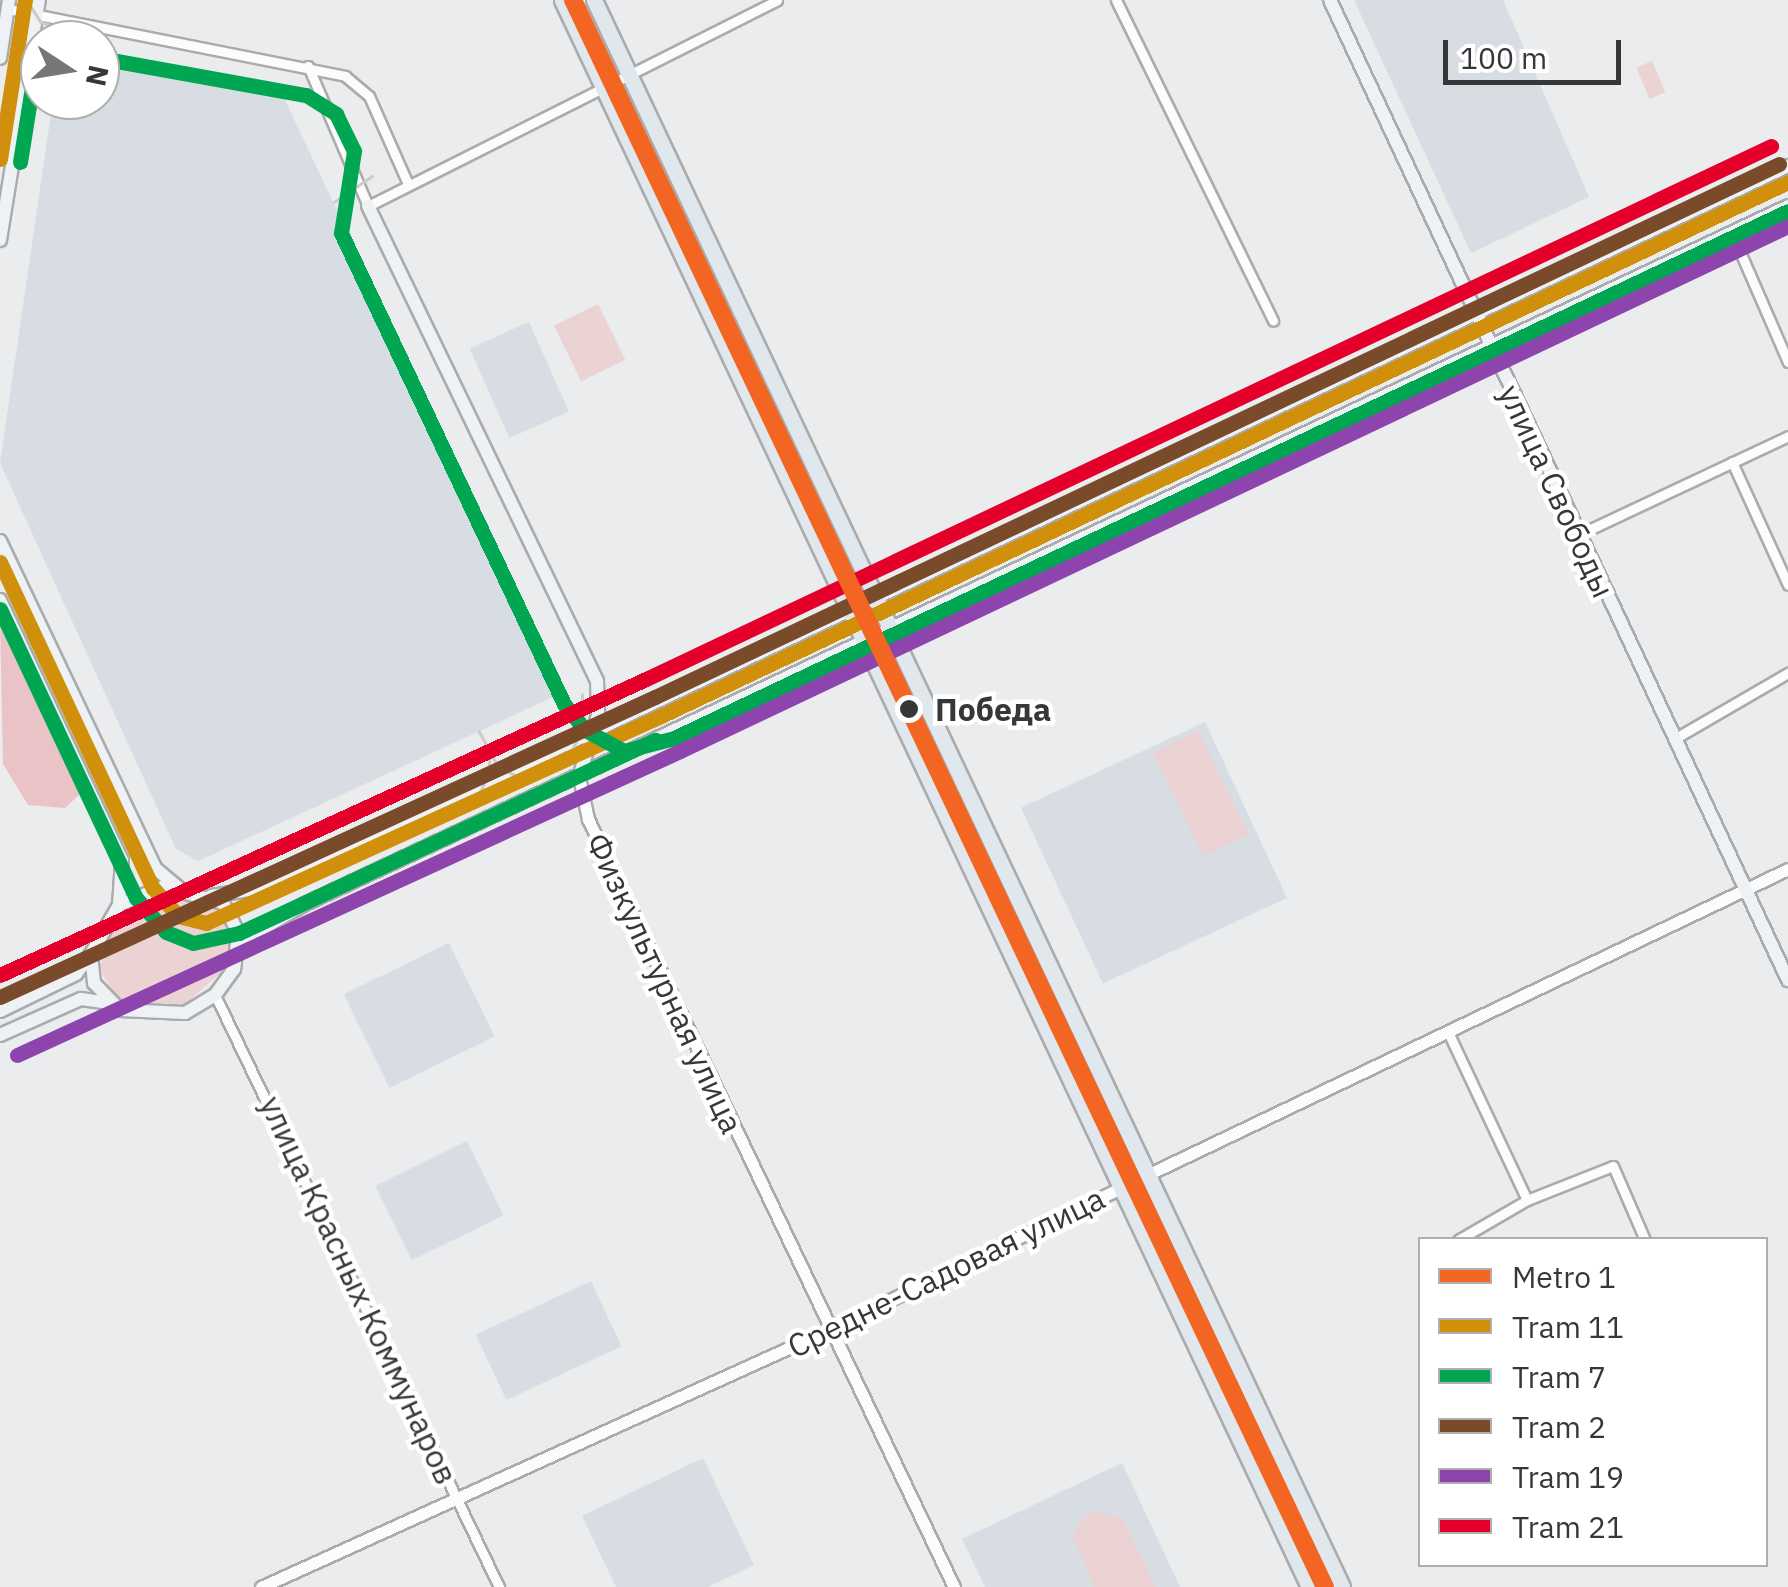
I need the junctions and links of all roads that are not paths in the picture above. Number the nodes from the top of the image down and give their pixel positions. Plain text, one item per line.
1 (39, 0) edge
2 (562, 0) edge
3 (594, 0) edge
4 (777, 0) edge
5 (1116, 0) edge
6 (1330, 0) edge
7 (9, 5) edge
8 (36, 15) junction
9 (0, 58) edge
10 (308, 66) junction
11 (629, 73) junction
12 (604, 86) junction
13 (1788, 166) edge
14 (408, 184) junction
15 (368, 206) junction
16 (1788, 206) edge
17 (1731, 231) junction
18 (0, 240) edge
19 (1474, 317) junction
20 (1273, 322) dead end
21 (1490, 348) junction
22 (1788, 362) edge
23 (1788, 436) edge
24 (1732, 462) junction
25 (841, 525) junction
26 (1578, 536) junction
27 (817, 540) junction
28 (0, 541) edge
29 (1788, 585) edge
30 (0, 600) edge
31 (876, 600) junction
32 (851, 612) junction
33 (890, 631) junction
34 (866, 644) junction
35 (1788, 673) edge
36 (922, 696) junction
37 (897, 710) junction
38 (593, 731) junction
39 (1674, 739) junction
40 (579, 777) junction
41 (1788, 869) edge
42 (180, 888) junction
43 (1745, 889) junction
44 (212, 896) junction
45 (119, 905) junction
46 (240, 942) junction
47 (91, 954) junction
48 (1788, 980) edge
49 (215, 995) junction
50 (109, 1003) junction
51 (0, 1011) edge
52 (1448, 1032) junction
53 (0, 1035) edge
54 (1147, 1175) junction
55 (1121, 1188) junction
56 (1527, 1200) junction
57 (1463, 1237) edge
58 (1644, 1237) edge
59 (828, 1330) junction
60 (457, 1498) junction
61 (261, 1587) edge
62 (500, 1587) edge
63 (954, 1587) edge
64 (1309, 1587) edge
65 (1342, 1587) edge

1 - 8 main road
2 - 12 main road
3 - 11 main road
4 - 11 street
5 - 20 street
6 - 19 main road, улица Свободы
7 - 8 street
7 - 9 main road
8 - 10 street
8 - 18 main road
10 - 14 street
10 - 15 street
11 - 12 street
11 - 25 main road
12 - 14 street
12 - 27 main road
13 - 19 main road
14 - 15 street
15 - 38 main road
16 - 17 main road
17 - 21 main road
17 - 22 street
19 - 21 main road, улица Свободы
19 - 31 main road
21 - 26 main road, улица Свободы
21 - 33 main road
23 - 24 street
24 - 26 street
24 - 29 street
25 - 27 main road
25 - 31 main road
26 - 39 main road, улица Свободы
27 - 32 main road
28 - 42 main road
30 - 45 main road
31 - 32 main road
31 - 33 main road
32 - 34 main road
32 - 38 main road
33 - 34 main road
33 - 36 main road
34 - 37 main road
34 - 40 main road
35 - 39 street
36 - 37 main road
36 - 54 main road
37 - 55 main road
38 - 40 main road
38 - 44 main road
39 - 43 main road, улица Свободы
40 - 46 main road
40 - 59 street, Физкультурная улица
41 - 43 street, Средне-Садовая улица
42 - 44 main road
42 - 45 main road
43 - 48 main road, улица Свободы
43 - 52 street, Средне-Садовая улица
44 - 46 main road
45 - 47 main road
46 - 49 main road
47 - 50 main road
47 - 51 main road
49 - 50 main road
49 - 60 street, улица Красных Коммунаров
50 - 53 main road
52 - 54 street, Средне-Садовая улица
52 - 56 street
54 - 55 main road, Средне-Садовая улица
54 - 65 main road
55 - 59 street, Средне-Садовая улица
55 - 64 main road
56 - 57 street
56 - 58 street
59 - 60 street, Средне-Садовая улица
59 - 63 street, Физкультурная улица
60 - 61 street, Средне-Садовая улица
60 - 62 street, улица Красных Коммунаров

